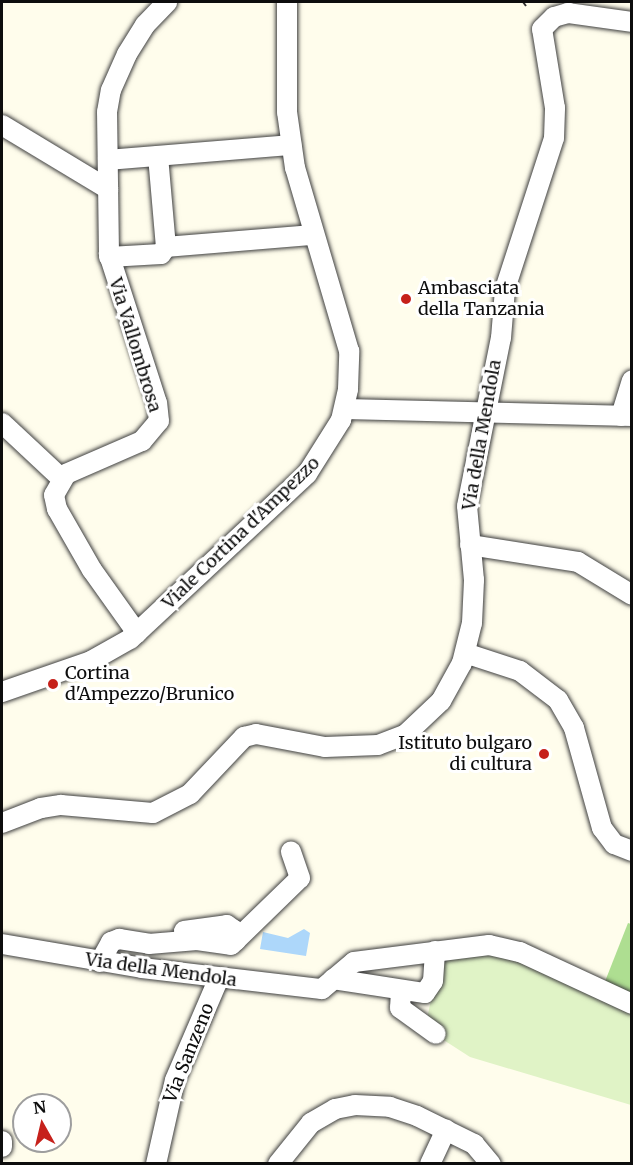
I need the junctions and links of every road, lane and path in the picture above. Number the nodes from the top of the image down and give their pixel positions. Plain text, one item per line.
1 (167, 2) edge
2 (287, 2) edge
3 (523, 2) edge
4 (526, 6) dead end
5 (632, 22) edge
6 (2, 125) edge
7 (291, 145) junction
8 (158, 156) junction
9 (108, 160) junction
10 (108, 189) junction
11 (313, 235) junction
12 (166, 247) junction
13 (110, 257) junction
14 (632, 381) edge
15 (345, 409) junction
16 (486, 412) junction
17 (626, 416) edge
18 (2, 423) edge
19 (61, 478) junction
20 (470, 545) junction
21 (632, 595) edge
22 (137, 633) junction
23 (465, 653) junction
24 (2, 692) edge
25 (2, 823) edge
26 (632, 851) edge
27 (291, 852) dead end
28 (161, 935) dead end
29 (236, 941) junction
30 (2, 944) edge
31 (435, 951) junction
32 (100, 962) junction
33 (219, 978) junction
34 (327, 984) junction
35 (401, 990) junction
36 (632, 1004) edge
37 (436, 1034) dead end
38 (446, 1130) junction
39 (2, 1141) edge
40 (2, 1147) edge
41 (156, 1164) edge
42 (278, 1164) edge
43 (430, 1164) edge
44 (490, 1164) edge

1 - 9 street, Via Vallombrosa
2 - 7 street, Viale Cortina d'Ampezzo
3 - 4 path
5 - 16 street, Via della Mendola
6 - 10 street
7 - 8 street
7 - 11 street, Viale Cortina d'Ampezzo
8 - 9 street
8 - 12 street
9 - 10 street, Via Vallombrosa
10 - 13 street, Via Vallombrosa
11 - 12 street
11 - 15 street, Viale Cortina d'Ampezzo
12 - 13 street
13 - 19 street, Via Vallombrosa
14 - 17 street
15 - 16 street
15 - 22 street, Viale Cortina d'Ampezzo
16 - 17 street
16 - 20 street, Via della Mendola
18 - 19 street
19 - 22 street
20 - 21 street
20 - 23 street, Via della Mendola
22 - 24 street, Viale Cortina d'Ampezzo
23 - 25 street, Via della Mendola
23 - 26 street
27 - 29 street
28 - 29 street
29 - 32 street
30 - 32 street, Via della Mendola
31 - 34 street
31 - 35 street, Via della Mendola
31 - 36 street
32 - 33 street, Via della Mendola
33 - 34 street, Via della Mendola
33 - 41 street, Via Sanzeno
34 - 35 street, Via della Mendola
35 - 37 street
38 - 42 street
38 - 43 street
38 - 44 street
39 - 40 street

